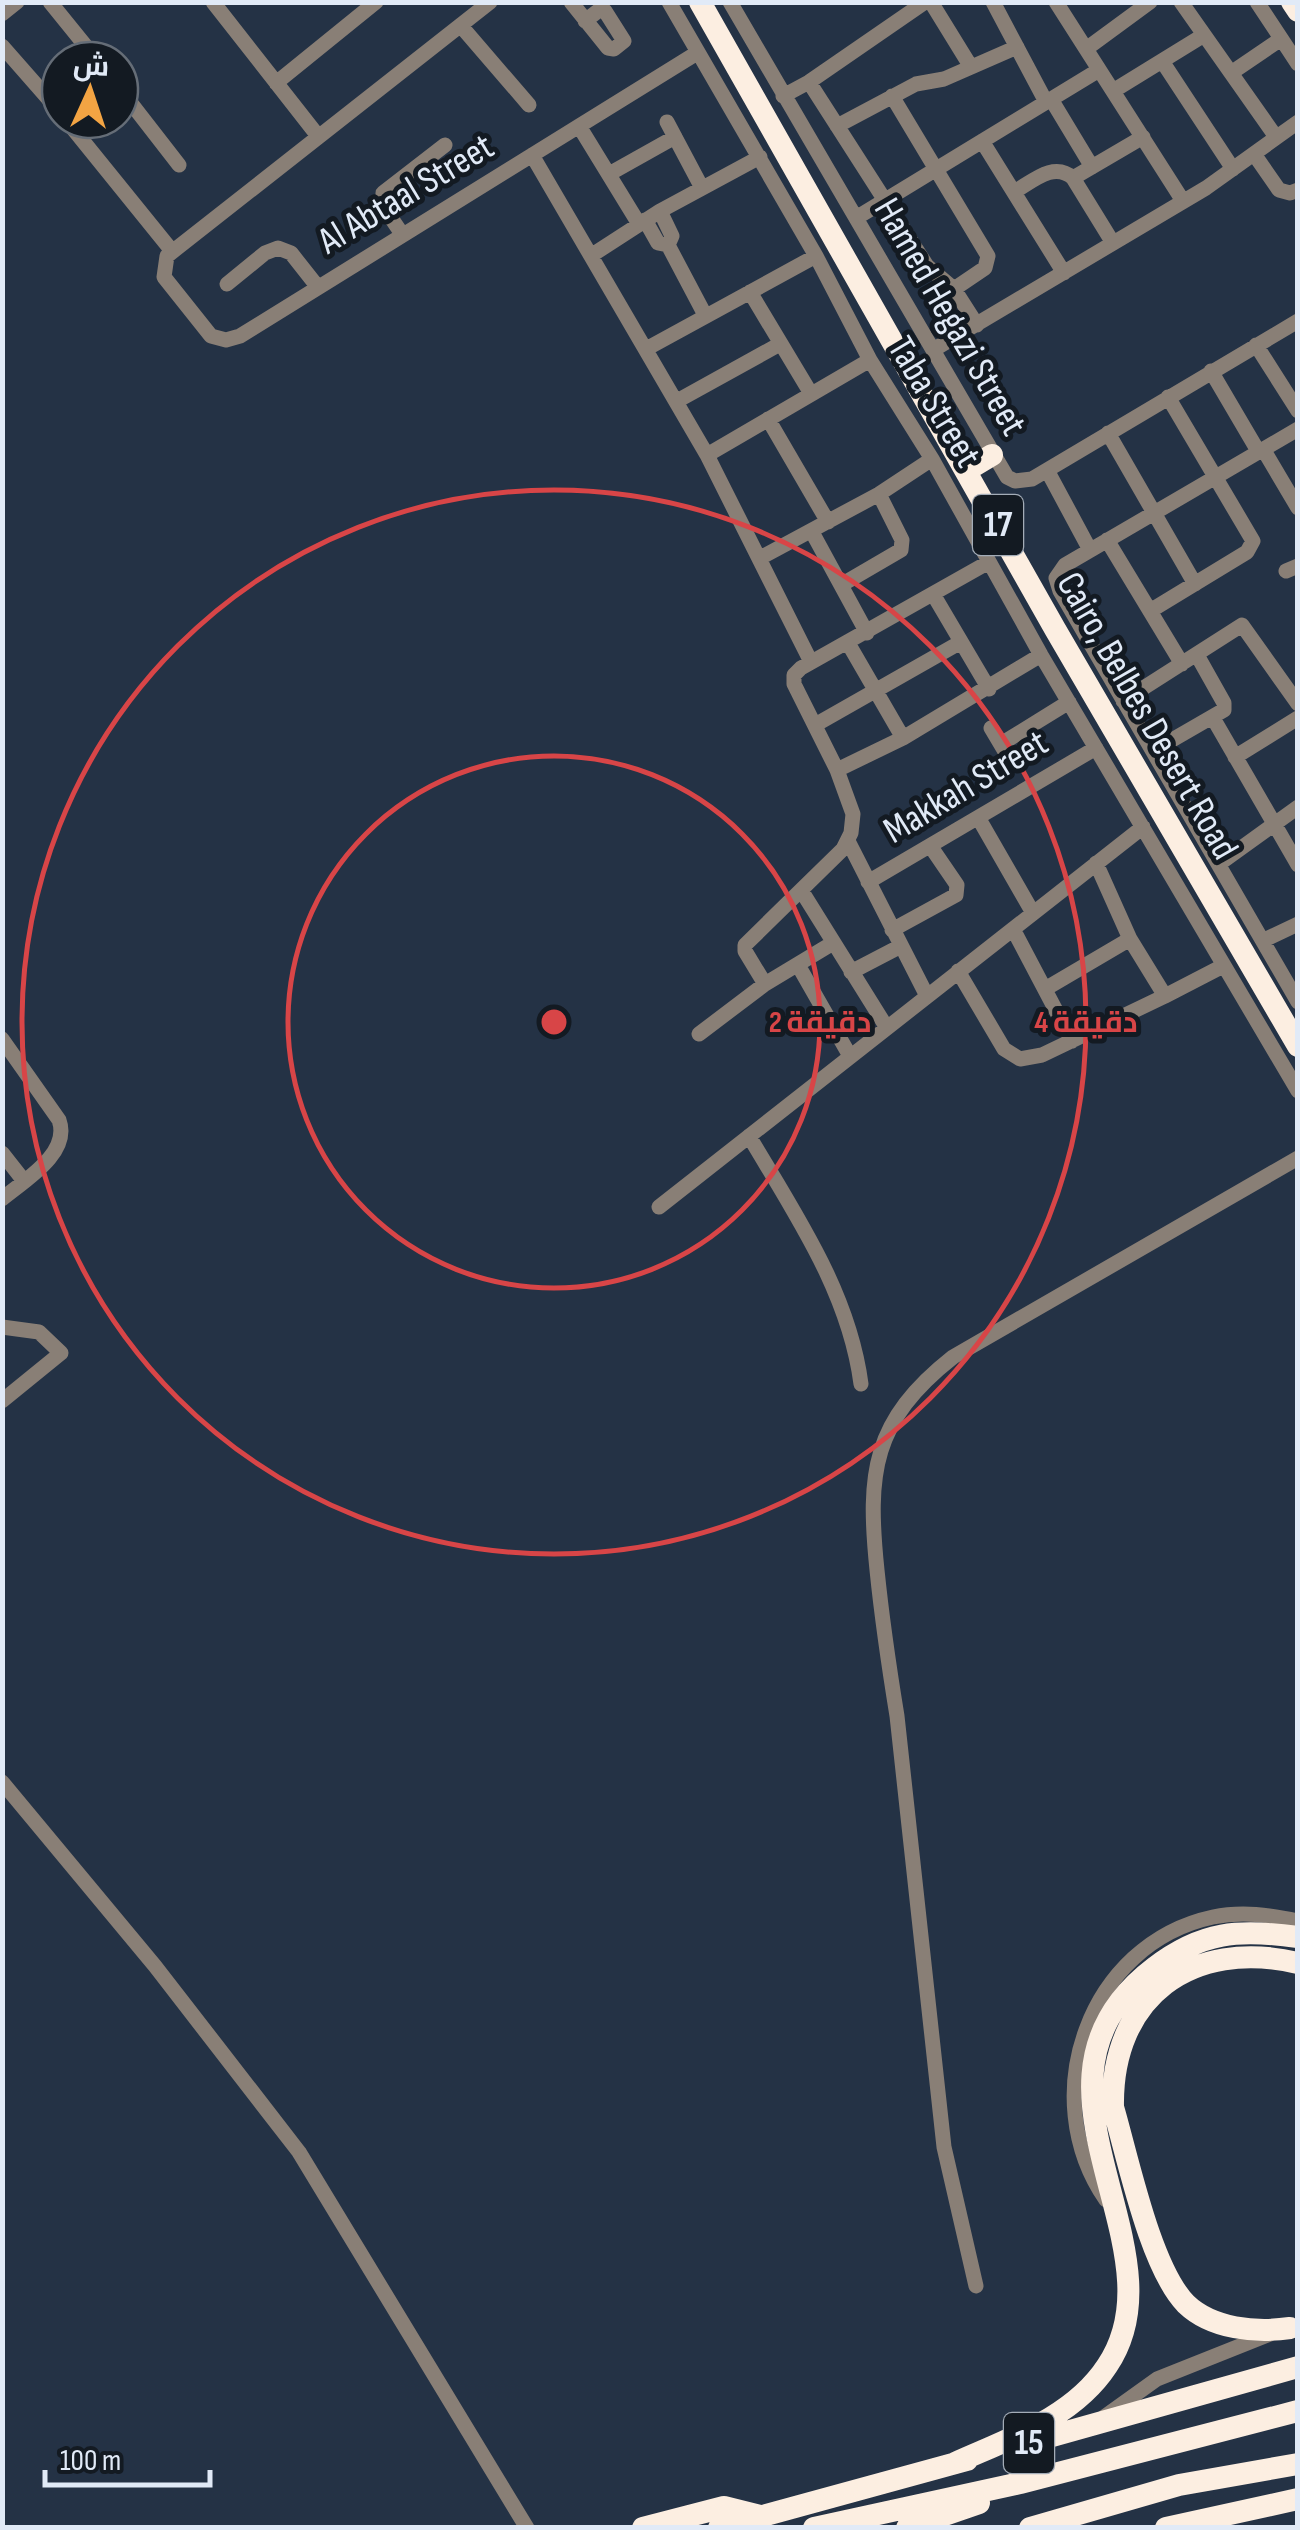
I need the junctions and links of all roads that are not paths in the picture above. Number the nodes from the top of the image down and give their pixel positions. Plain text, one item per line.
1 (18, 2) edge
2 (50, 2) edge
3 (213, 2) edge
4 (376, 2) edge
5 (490, 2) edge
6 (571, 2) edge
7 (670, 2) edge
8 (700, 2) edge
9 (730, 2) edge
10 (928, 2) edge
11 (993, 2) edge
12 (1150, 2) edge
13 (1181, 2) edge
14 (1257, 2) edge
15 (1292, 2) edge
16 (1058, 3) edge
17 (1298, 11) edge
18 (2, 14) edge
19 (586, 21) dead end
20 (461, 26) junction
21 (1204, 35) junction
22 (1281, 38) junction
23 (81, 40) edge
24 (2, 46) edge
25 (1016, 46) junction
26 (1086, 49) junction
27 (697, 53) junction
28 (1162, 61) junction
29 (1298, 64) edge
30 (971, 67) junction
31 (1099, 70) junction
32 (1230, 73) junction
33 (810, 82) junction
34 (276, 83) junction
35 (40, 89) edge
36 (1113, 91) junction
37 (783, 96) junction
38 (892, 96) junction
39 (1049, 100) junction
40 (529, 105) dead end
41 (140, 115) edge
42 (1298, 122) edge
43 (580, 126) junction
44 (837, 126) junction
45 (318, 136) junction
46 (1143, 137) junction
47 (1276, 138) junction
48 (87, 140) edge
49 (982, 141) junction
50 (445, 144) dead end
51 (1254, 154) junction
52 (532, 155) junction
53 (760, 157) junction
54 (179, 165) dead end
55 (1092, 167) junction
56 (936, 169) junction
57 (1233, 169) junction
58 (609, 174) junction
59 (1074, 178) junction
60 (702, 188) junction
61 (1298, 190) edge
62 (1014, 192) junction
63 (885, 200) junction
64 (1184, 201) junction
65 (648, 218) junction
66 (856, 218) junction
67 (402, 234) junction
68 (1113, 244) junction
69 (172, 251) junction
70 (592, 255) junction
71 (816, 256) junction
72 (1064, 273) junction
73 (227, 284) dead end
74 (317, 286) junction
75 (954, 288) junction
76 (750, 292) junction
77 (706, 315) junction
78 (1298, 321) edge
79 (977, 325) junction
80 (780, 344) junction
81 (1256, 345) junction
82 (646, 348) junction
83 (933, 350) junction
84 (870, 360) junction
85 (1212, 371) junction
86 (810, 392) junction
87 (1168, 397) junction
88 (677, 401) junction
89 (1298, 411) edge
90 (768, 419) junction
91 (1298, 428) edge
92 (1108, 433) junction
93 (1261, 450) junction
94 (707, 455) junction
95 (992, 455) junction
96 (932, 460) junction
97 (967, 470) junction
98 (1047, 470) junction
99 (1216, 476) junction
100 (880, 494) junction
101 (1298, 508) edge
102 (1154, 512) junction
103 (828, 522) junction
104 (812, 532) junction
105 (1107, 540) junction
106 (1090, 550) junction
107 (760, 558) junction
108 (989, 562) junction
109 (1196, 584) junction
110 (841, 585) junction
111 (933, 594) junction
112 (1150, 612) junction
113 (866, 633) junction
114 (848, 642) junction
115 (961, 642) junction
116 (1041, 654) junction
117 (1197, 654) junction
118 (1182, 664) junction
119 (806, 665) junction
120 (1091, 669) junction
121 (989, 689) junction
122 (876, 692) junction
123 (1123, 701) junction
124 (1069, 702) junction
125 (1298, 704) edge
126 (1213, 718) junction
127 (1298, 718) edge
128 (814, 725) junction
129 (991, 728) dead end
130 (903, 738) junction
131 (1000, 744) junction
132 (1096, 748) junction
133 (1152, 750) junction
134 (1235, 757) junction
135 (1010, 760) dead end
136 (837, 770) junction
137 (1298, 807) edge
138 (978, 819) junction
139 (1274, 825) junction
140 (1142, 827) junction
141 (848, 841) junction
142 (931, 847) junction
143 (1096, 864) junction
144 (1219, 864) junction
145 (1298, 865) edge
146 (868, 882) junction
147 (802, 890) junction
148 (1033, 913) junction
149 (1298, 924) edge
150 (1013, 928) junction
151 (892, 930) junction
152 (1130, 939) junction
153 (1264, 940) junction
154 (833, 942) junction
155 (899, 946) junction
156 (798, 965) junction
157 (1223, 966) junction
158 (852, 972) junction
159 (958, 972) junction
160 (1273, 980) junction
161 (765, 984) junction
162 (1045, 989) junction
163 (927, 996) junction
164 (1165, 996) junction
165 (1298, 1002) edge
166 (886, 1028) junction
167 (699, 1034) dead end
168 (1072, 1041) junction
169 (3, 1042) edge
170 (1298, 1046) edge
171 (850, 1056) junction
172 (1298, 1091) edge
173 (749, 1136) junction
174 (2, 1153) edge
175 (1298, 1158) edge
176 (24, 1181) junction
177 (2, 1199) edge
178 (659, 1206) dead end
179 (2, 1328) edge
180 (861, 1384) dead end
181 (2, 1401) edge
182 (2, 1782) edge
183 (1298, 1921) edge
184 (1298, 1936) edge
185 (1298, 1963) edge
186 (1116, 2215) junction
187 (976, 2286) dead end
188 (1294, 2326) edge
189 (1298, 2366) edge
190 (1298, 2411) edge
191 (1097, 2425) junction
192 (955, 2463) junction
193 (1298, 2464) edge
194 (1020, 2483) junction
195 (1298, 2499) edge
196 (760, 2516) junction
197 (527, 2528) edge
198 (642, 2528) edge
199 (719, 2528) edge
200 (814, 2528) edge
201 (907, 2528) edge
202 (1030, 2528) edge
203 (1166, 2528) edge

1 - 18 street
2 - 23 street
3 - 34 street
4 - 34 street
5 - 20 street
6 - 19 street
7 - 27 street, Taba Street
8 - 97 highway, Cairo, Belbes Desert Road / 17
9 - 37 street, Hamed Hegazi Street
10 - 30 street
10 - 33 street
11 - 25 street
12 - 26 street
13 - 21 street
14 - 22 street
15 - 17 highway
16 - 26 street
20 - 40 street
20 - 45 street
21 - 28 street
21 - 32 street
22 - 29 street
22 - 32 street
24 - 35 street
25 - 30 street
25 - 39 street
26 - 31 street
27 - 43 street, Al Abtaal Street
27 - 53 street, Taba Street
28 - 36 street
28 - 57 street
30 - 38 street
31 - 36 street
31 - 39 street
32 - 47 street
33 - 37 street
33 - 44 street
34 - 45 street
36 - 46 street
37 - 66 street, Hamed Hegazi Street
38 - 44 street
38 - 56 street
39 - 49 street
39 - 55 street
41 - 54 street
42 - 47 street
43 - 52 street, Al Abtaal Street
43 - 58 street
44 - 63 street
45 - 69 street
46 - 55 street
46 - 64 street
47 - 51 street
48 - 69 street
49 - 56 street
49 - 62 street
50 - 67 street
51 - 57 street
51 - 61 street
52 - 67 street, Al Abtaal Street
52 - 70 street
53 - 60 street
53 - 71 street, Taba Street
55 - 59 street
56 - 63 street
56 - 75 street
57 - 64 street
58 - 60 street
58 - 65 street
59 - 62 street
59 - 68 street
60 - 65 street
62 - 72 street
63 - 66 street
63 - 75 street
64 - 68 street
65 - 70 street
65 - 77 street
66 - 83 street, Hamed Hegazi Street
67 - 74 street, Al Abtaal Street
68 - 72 street
69 - 74 street, Al Abtaal Street
70 - 82 street
71 - 76 street
71 - 84 street, Taba Street
72 - 79 street
73 - 74 street
75 - 79 street
76 - 77 street
76 - 80 street
77 - 82 street
78 - 81 street, Hamed Hegazi Street
79 - 83 street
80 - 86 street
80 - 88 street
81 - 85 street, Hamed Hegazi Street
81 - 89 street
82 - 88 street
83 - 95 street, Hamed Hegazi Street
84 - 86 street
84 - 96 street, Taba Street
85 - 87 street, Hamed Hegazi Street
85 - 93 street
86 - 90 street
87 - 92 street, Hamed Hegazi Street
87 - 99 street
88 - 94 street
90 - 94 street
90 - 103 street
91 - 93 street
92 - 98 street, Hamed Hegazi Street
92 - 102 street
93 - 99 street
93 - 101 street
94 - 107 street
95 - 97 highway
95 - 98 street, Hamed Hegazi Street
96 - 100 street
96 - 108 street, Taba Street
97 - 120 highway, Cairo, Belbes Desert Road / 17
98 - 106 street
99 - 102 street
99 - 109 street
100 - 103 street
100 - 110 street
102 - 105 street
102 - 109 street
103 - 104 street
104 - 107 street
104 - 110 street
105 - 106 street
105 - 112 street
106 - 120 street
107 - 119 street
108 - 111 street
108 - 116 street, Taba Street
109 - 112 street
110 - 113 street
111 - 113 street
111 - 115 street
112 - 118 street
113 - 114 street
114 - 119 street
114 - 122 street
115 - 121 street
115 - 122 street
116 - 121 street
116 - 124 street, Taba Street
117 - 118 street
117 - 125 street
117 - 126 street
118 - 123 street
119 - 128 street
120 - 123 street
120 - 160 highway, Cairo, Belbes Desert Road / 17
121 - 130 street
122 - 128 street
122 - 130 street
123 - 133 street
124 - 131 street
124 - 132 street, Taba Street
126 - 133 street
126 - 134 street
127 - 134 street
128 - 136 street
129 - 131 street
130 - 136 street
131 - 135 street
132 - 138 street, Makkah Street
132 - 140 street, Taba Street
133 - 144 street
134 - 139 street
136 - 141 street
137 - 139 street
138 - 142 street, Makkah Street
138 - 148 street
139 - 144 street
139 - 145 street
140 - 143 street
140 - 157 street, Taba Street
141 - 146 street
141 - 147 street
142 - 146 street, Makkah Street
142 - 151 street
143 - 148 street
143 - 152 street
144 - 153 street
146 - 151 street
147 - 154 street
147 - 161 street
148 - 150 street
149 - 153 street
150 - 159 street
150 - 162 street
151 - 155 street
152 - 162 street
152 - 164 street
153 - 160 street
154 - 156 street
154 - 158 street
155 - 158 street
155 - 163 street
156 - 161 street
156 - 171 street
157 - 164 street
157 - 172 street, Taba Street
158 - 166 street
159 - 163 street
159 - 168 street
160 - 165 street
160 - 170 highway, Cairo, Belbes Desert Road / 17
161 - 167 street
162 - 168 street
163 - 166 street
164 - 168 street
166 - 171 street
169 - 176 street
171 - 173 street
173 - 178 street
173 - 180 street
174 - 176 street
175 - 187 street
176 - 177 street
179 - 181 street
182 - 197 street
183 - 186 street
184 - 186 highway
185 - 188 highway
186 - 192 highway
188 - 191 street
189 - 191 highway, 15
190 - 194 highway, 15
191 - 192 highway, 15
192 - 196 highway, 15
193 - 202 highway
194 - 200 highway, 15
194 - 201 highway
195 - 203 highway
196 - 198 highway
196 - 199 highway, 15

